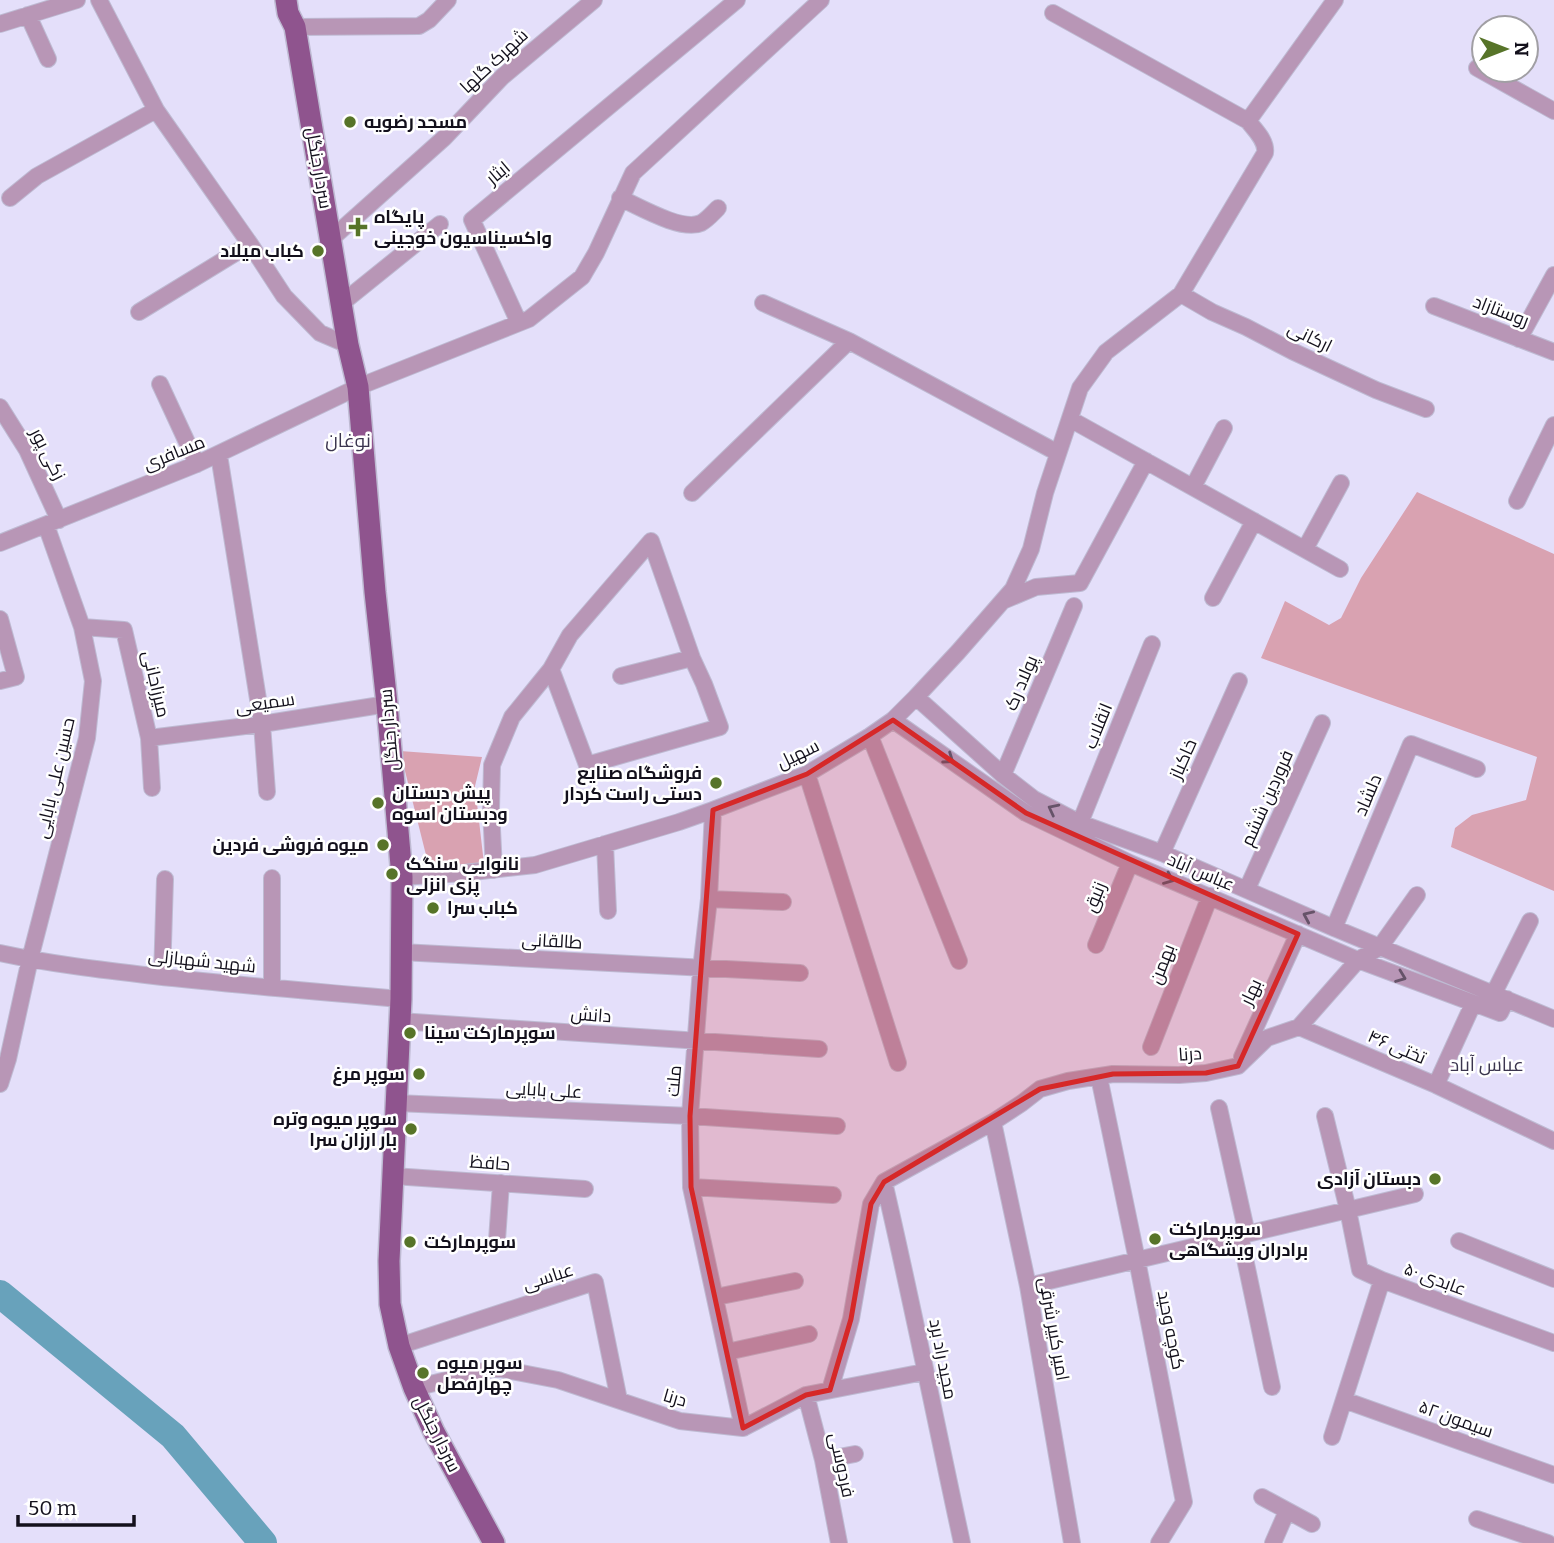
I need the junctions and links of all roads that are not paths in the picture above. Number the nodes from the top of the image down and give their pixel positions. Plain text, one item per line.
1 (77, 0) edge
2 (99, 0) edge
3 (286, 0) edge
4 (298, 0) edge
5 (448, 0) edge
6 (594, 0) edge
7 (737, 0) edge
8 (821, 0) edge
9 (1335, 0) edge
10 (1053, 13) dead end
11 (28, 15) junction
12 (0, 24) edge
13 (295, 27) junction
14 (48, 59) dead end
15 (1506, 84) edge
16 (156, 110) junction
17 (1554, 111) edge
18 (1248, 121) junction
19 (620, 198) junction
20 (10, 199) dead end
21 (718, 208) dead end
22 (440, 224) dead end
23 (331, 239) junction
24 (250, 244) junction
25 (1554, 275) edge
26 (1181, 294) junction
27 (342, 303) junction
28 (763, 303) dead end
29 (1434, 306) dead end
30 (139, 312) dead end
31 (519, 323) junction
32 (1519, 339) junction
33 (849, 341) junction
34 (348, 345) junction
35 (1554, 352) edge
36 (160, 384) dead end
37 (358, 387) junction
38 (0, 407) edge
39 (1426, 409) dead end
40 (1070, 419) junction
41 (1554, 425) edge
42 (1224, 428) dead end
43 (1058, 453) junction
44 (219, 455) junction
45 (1146, 461) junction
46 (197, 464) junction
47 (1341, 483) dead end
48 (1193, 487) junction
49 (692, 493) dead end
50 (1517, 501) dead end
51 (1254, 521) junction
52 (53, 522) junction
53 (0, 543) edge
54 (1305, 549) junction
55 (1340, 569) dead end
56 (1213, 598) dead end
57 (1004, 600) junction
58 (1074, 606) dead end
59 (0, 619) edge
60 (82, 627) junction
61 (1152, 644) dead end
62 (692, 658) junction
63 (551, 669) junction
64 (621, 676) dead end
65 (0, 681) edge
66 (1239, 681) dead end
67 (916, 697) junction
68 (387, 704) junction
69 (893, 720) junction
70 (1322, 723) dead end
71 (262, 724) junction
72 (870, 736) junction
73 (149, 738) junction
74 (1477, 769) dead end
75 (807, 774) junction
76 (1003, 775) junction
77 (152, 788) dead end
78 (267, 792) dead end
79 (713, 810) junction
80 (1080, 823) junction
81 (606, 844) junction
82 (1162, 852) junction
83 (1130, 863) junction
84 (494, 870) junction
85 (402, 877) junction
86 (272, 878) dead end
87 (165, 879) dead end
88 (1247, 889) junction
89 (1417, 895) dead end
90 (1210, 896) junction
91 (709, 899) junction
92 (783, 902) dead end
93 (608, 911) dead end
94 (1530, 921) dead end
95 (1334, 928) junction
96 (1298, 934) junction
97 (1096, 945) dead end
98 (1380, 947) junction
99 (401, 952) junction
100 (0, 953) edge
101 (30, 959) junction
102 (1358, 960) junction
103 (959, 961) dead end
104 (701, 969) junction
105 (800, 973) dead end
106 (162, 976) junction
107 (272, 987) junction
108 (1500, 996) junction
109 (401, 999) junction
110 (1472, 1004) junction
111 (1554, 1019) edge
112 (399, 1021) junction
113 (1300, 1027) junction
114 (697, 1042) junction
115 (1151, 1046) dead end
116 (819, 1049) dead end
117 (898, 1063) dead end
118 (1238, 1066) junction
119 (1099, 1077) junction
120 (0, 1084) edge
121 (1436, 1085) junction
122 (396, 1103) junction
123 (1219, 1108) dead end
124 (690, 1116) junction
125 (1325, 1116) dead end
126 (993, 1122) junction
127 (837, 1126) dead end
128 (1554, 1141) edge
129 (393, 1176) junction
130 (884, 1182) junction
131 (501, 1184) junction
132 (691, 1187) junction
133 (585, 1189) dead end
134 (1415, 1194) dead end
135 (833, 1195) dead end
136 (1348, 1210) junction
137 (1244, 1235) junction
138 (497, 1240) dead end
139 (1459, 1241) dead end
140 (1138, 1260) junction
141 (1554, 1279) edge
142 (795, 1280) dead end
143 (1382, 1280) junction
144 (1028, 1286) junction
145 (716, 1297) junction
146 (810, 1334) dead end
147 (1554, 1343) edge
148 (399, 1346) junction
149 (727, 1352) junction
150 (925, 1372) junction
151 (1272, 1387) dead end
152 (414, 1388) junction
153 (830, 1390) junction
154 (806, 1395) junction
155 (1344, 1399) junction
156 (619, 1400) junction
157 (743, 1428) junction
158 (1332, 1437) dead end
159 (855, 1454) dead end
160 (823, 1460) junction
161 (1554, 1475) edge
162 (1262, 1497) dead end
163 (1287, 1510) junction
164 (1477, 1519) dead end
165 (1312, 1524) dead end
166 (494, 1543) edge
167 (839, 1543) edge
168 (962, 1543) edge
169 (1072, 1543) edge
170 (1158, 1543) edge
171 (1273, 1543) edge
172 (1548, 1543) edge

1 - 11 street
2 - 16 street
3 - 13 main road
4 - 13 main road
5 - 13 street
6 - 23 street, شهرک گلها
7 - 31 street, ایثار
8 - 19 street
9 - 18 street
10 - 18 street
11 - 12 street
11 - 14 street
13 - 23 main road, سردار جنگل
15 - 17 street
16 - 20 street
16 - 24 street
18 - 26 street
19 - 21 street
19 - 31 street
22 - 27 street
23 - 27 main road, سردار جنگل
24 - 30 street
24 - 34 street
25 - 32 street
26 - 39 street, ارکانی
26 - 40 street, سهیل
27 - 34 main road, سردار جنگل
28 - 33 street
29 - 32 street, روستازاد
31 - 37 street
32 - 35 street, روستازاد
33 - 43 street
33 - 49 street
34 - 37 main road, سردار جنگل
36 - 46 street
37 - 44 street, مسافری
37 - 68 main road, سردار جنگل
38 - 52 street, زکی پور
40 - 43 street, سهیل
40 - 45 street
41 - 50 street
42 - 48 street
43 - 57 street, سهیل
44 - 46 street, مسافری
44 - 71 street
45 - 48 street
45 - 57 street
46 - 52 street, مسافری
47 - 54 street
48 - 51 street
51 - 54 street
51 - 56 street
52 - 53 street, مسافری
52 - 60 street, حسین علی بابایی
54 - 55 street
57 - 67 street, سهیل
58 - 76 street, پولاد رک
59 - 65 street
60 - 73 street, میرزاجانی
60 - 101 street, حسین علی بابایی
61 - 80 street, انقلاب
62 - 63 street
62 - 63 street
62 - 64 street
63 - 84 street
66 - 82 street, خاکباز
67 - 69 street, سهیل
67 - 76 street, عباس آباد
68 - 71 street, سمیعی
68 - 85 main road, سردار جنگل
69 - 72 street, سهیل
69 -> 83 street, عباس آباد
70 - 88 street, فروردین ششم
71 - 73 street, سمیعی
71 - 78 street
72 - 75 street, سهیل
72 - 103 street
73 - 77 street, میرزاجانی
74 - 95 street, دلشاد
75 - 79 street, سهیل
75 - 117 street
80 -> 76 street, عباس آباد
79 - 81 street, سهیل
79 - 91 street, ملت
80 - 82 street, عباس آباد
81 - 84 street, سهیل
81 - 93 street
82 - 88 street, عباس آباد
83 -> 90 street, عباس آباد
83 - 97 street, زنبق
84 - 85 street, سهیل
85 - 99 main road, سردار جنگل
86 - 107 street
87 - 106 street
95 -> 88 street, عباس آباد
89 - 98 street
90 - 96 street, عباس آباد
90 - 115 street, بهمن
91 - 92 street
91 - 104 street, ملت
94 - 108 street
95 - 98 street, عباس آباد
96 - 102 street, عباس آباد
96 - 118 street, بهار
98 - 102 street
98 - 108 street, عباس آباد
99 - 104 street, طالقانی
99 - 109 main road, سردار جنگل
100 - 101 street, شهید شهبازلی
101 - 106 street, شهید شهبازلی
101 - 120 street, حسین علی بابایی
102 -> 110 street, عباس آباد
102 - 113 street
104 - 105 street, طالقانی
104 - 114 street, ملت
106 - 107 street, شهید شهبازلی
107 - 109 street, شهید شهبازلی
108 - 110 street, عباس آباد
108 - 111 street, عباس آباد
109 - 112 main road, سردار جنگل
110 - 121 street
112 - 114 street, دانش
112 - 122 main road, سردار جنگل
113 - 118 street
113 - 121 street, تختی ۴۶
114 - 116 street, دانش
114 - 124 street, ملت
118 - 119 street, درنا
119 - 126 street, درنا
119 - 140 street, کوچه وحید
121 - 128 street, تختی ۴۶
122 - 124 street, علی بابایی
122 - 129 main road, سردار جنگل
123 - 137 street
124 - 127 street, علی بابایی
124 - 132 street, ملت
125 - 136 street
126 - 130 street, درنا
126 - 144 street, امیر کبیر شرقی
129 - 131 street, حافظ
129 - 148 main road, سردار جنگل
130 - 150 street, مجید راد برد
130 - 153 street
131 - 133 street, حافظ
131 - 138 street
132 - 135 street
132 - 145 street, ملت
134 - 136 street
136 - 137 street
136 - 143 street, عابدی ۵۰
137 - 140 street
137 - 151 street
139 - 141 street
140 - 144 street
140 - 170 street, کوچه وحید
142 - 145 street
143 - 147 street, عابدی ۵۰
143 - 155 street
144 - 169 street, امیر کبیر شرقی
145 - 149 street, ملت
146 - 149 street
148 - 152 main road, سردار جنگل
148 - 156 street, عباسی
149 - 157 street, ملت
150 - 153 street
150 - 168 street, مجید راد برد
152 - 156 street, درنا
152 - 166 main road, سردار جنگل
153 - 154 street
154 - 157 street
154 - 160 street, فردوسی
155 - 158 street
155 - 161 street, سیمون ۵۲
156 - 157 street, درنا
159 - 160 street
160 - 167 street, فردوسی
162 - 163 street
163 - 165 street
163 - 171 street
164 - 172 street

